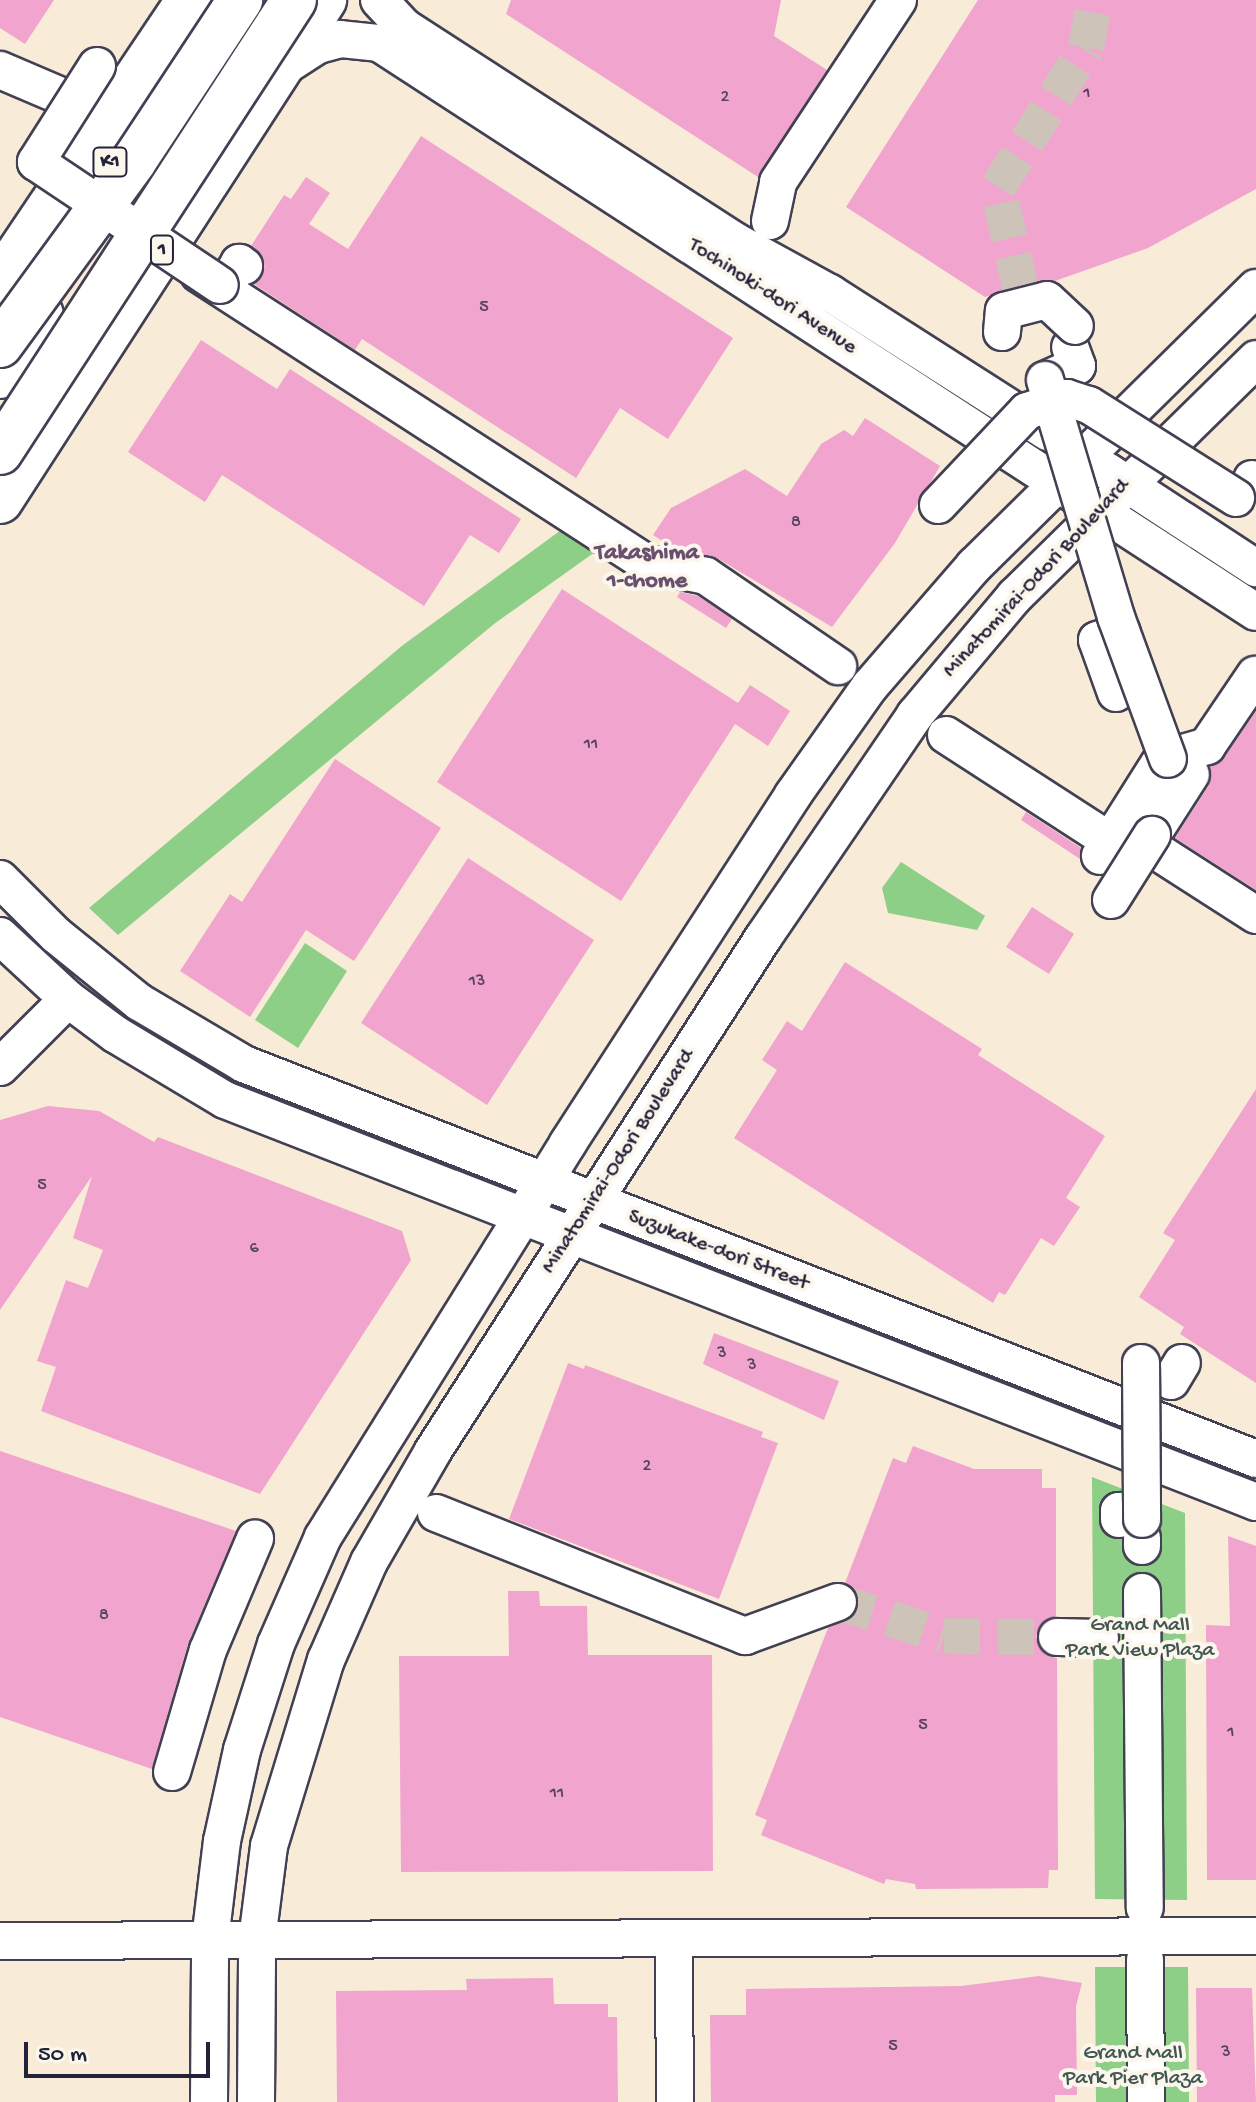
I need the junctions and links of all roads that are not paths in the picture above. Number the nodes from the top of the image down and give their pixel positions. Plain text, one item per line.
1 (189, 0) edge
2 (217, 0) edge
3 (228, 0) edge
4 (240, 0) edge
5 (264, 0) edge
6 (294, 0) edge
7 (313, 0) edge
8 (324, 0) edge
9 (379, 0) edge
10 (898, 0) edge
11 (397, 38) junction
12 (97, 66) dead end
13 (0, 70) edge
14 (279, 70) junction
15 (112, 119) junction
16 (770, 221) dead end
17 (0, 281) edge
18 (1256, 288) edge
19 (1016, 309) dead end
20 (0, 322) edge
21 (0, 345) edge
22 (1256, 359) edge
23 (0, 376) edge
24 (1048, 390) junction
25 (0, 402) edge
26 (0, 430) edge
27 (0, 452) edge
28 (1083, 455) junction
29 (1057, 482) junction
30 (1126, 483) junction
31 (940, 493) dead end
32 (1252, 498) edge
33 (0, 501) edge
34 (1100, 510) junction
35 (1256, 568) edge
36 (1256, 612) edge
37 (838, 666) dead end
38 (1255, 675) edge
39 (946, 735) dead end
40 (1177, 766) junction
41 (1129, 846) junction
42 (0, 879) edge
43 (1256, 888) edge
44 (1111, 900) dead end
45 (1256, 915) edge
46 (0, 936) edge
47 (68, 999) junction
48 (115, 1034) junction
49 (29, 1038) junction
50 (1, 1063) edge
51 (543, 1183) junction
52 (594, 1203) junction
53 (521, 1218) junction
54 (571, 1238) junction
55 (1164, 1364) dead end
56 (1256, 1459) edge
57 (1256, 1502) edge
58 (436, 1513) dead end
59 (255, 1539) dead end
60 (838, 1602) tunnel mouth
61 (1057, 1637) tunnel mouth
62 (1100, 1638) dead end
63 (172, 1772) dead end
64 (1145, 1908) dead end
65 (1256, 1936) edge
66 (674, 1938) junction
67 (210, 1940) junction
68 (257, 1940) junction
69 (0, 1941) edge
70 (1145, 1960) dead end
71 (209, 2102) edge
72 (256, 2102) edge
73 (675, 2102) edge
74 (1146, 2102) edge

1 - 15 highway
2 - 20 highway, K1
3 - 23 highway
4 - 21 highway, bridge
5 - 25 highway
6 - 27 highway, bridge
7 - 26 highway, 1
8 - 14 highway, 1
9 - 11 street, Tochinoki-dori Avenue
10 - 16 street
11 - 14 street, Tochinoki-dori Avenue
11 - 28 street, Tochinoki-dori Avenue
11 - 29 street, Tochinoki-dori Avenue
12 - 37 street, bridge
13 - 15 street
14 - 33 highway, 1
15 - 17 highway
18 - 28 street
19 - 24 street, bridge
22 - 30 street, Minatomirai-Odori Boulevard
24 - 31 street, bridge
24 - 32 street, bridge
24 - 40 street, bridge
28 - 29 street
28 - 30 street, Tochinoki-dori Avenue
29 - 34 street, Tochinoki-dori Avenue
29 - 51 street
30 - 34 street, Minatomirai-Odori Boulevard
30 - 35 street, Tochinoki-dori Avenue
34 - 36 street, Tochinoki-dori Avenue
34 - 52 street, Minatomirai-Odori Boulevard
38 - 40 street
39 - 41 street
40 - 41 street
41 - 43 street
41 - 44 street, bridge
41 - 45 street
42 - 51 street, Suzukake-dori Street
46 - 47 street
47 - 48 street
47 - 49 street
48 - 49 street
48 - 53 street
49 - 50 street
51 - 52 street, Suzukake-dori Street
51 - 53 street
52 - 54 street, Minatomirai-Odori Boulevard
52 - 56 street, Suzukake-dori Street
53 - 54 street, Suzukake-dori Street
53 - 67 street
54 - 57 street, Suzukake-dori Street
54 - 68 street, Minatomirai-Odori Boulevard
55 - 64 street, bridge
58 - 60 street
59 - 63 street
61 - 62 street
65 - 66 street
66 - 68 street
66 - 73 street
67 - 68 street
67 - 69 street
67 - 71 street
68 - 72 street, Minatomirai-Odori Boulevard
70 - 74 street

